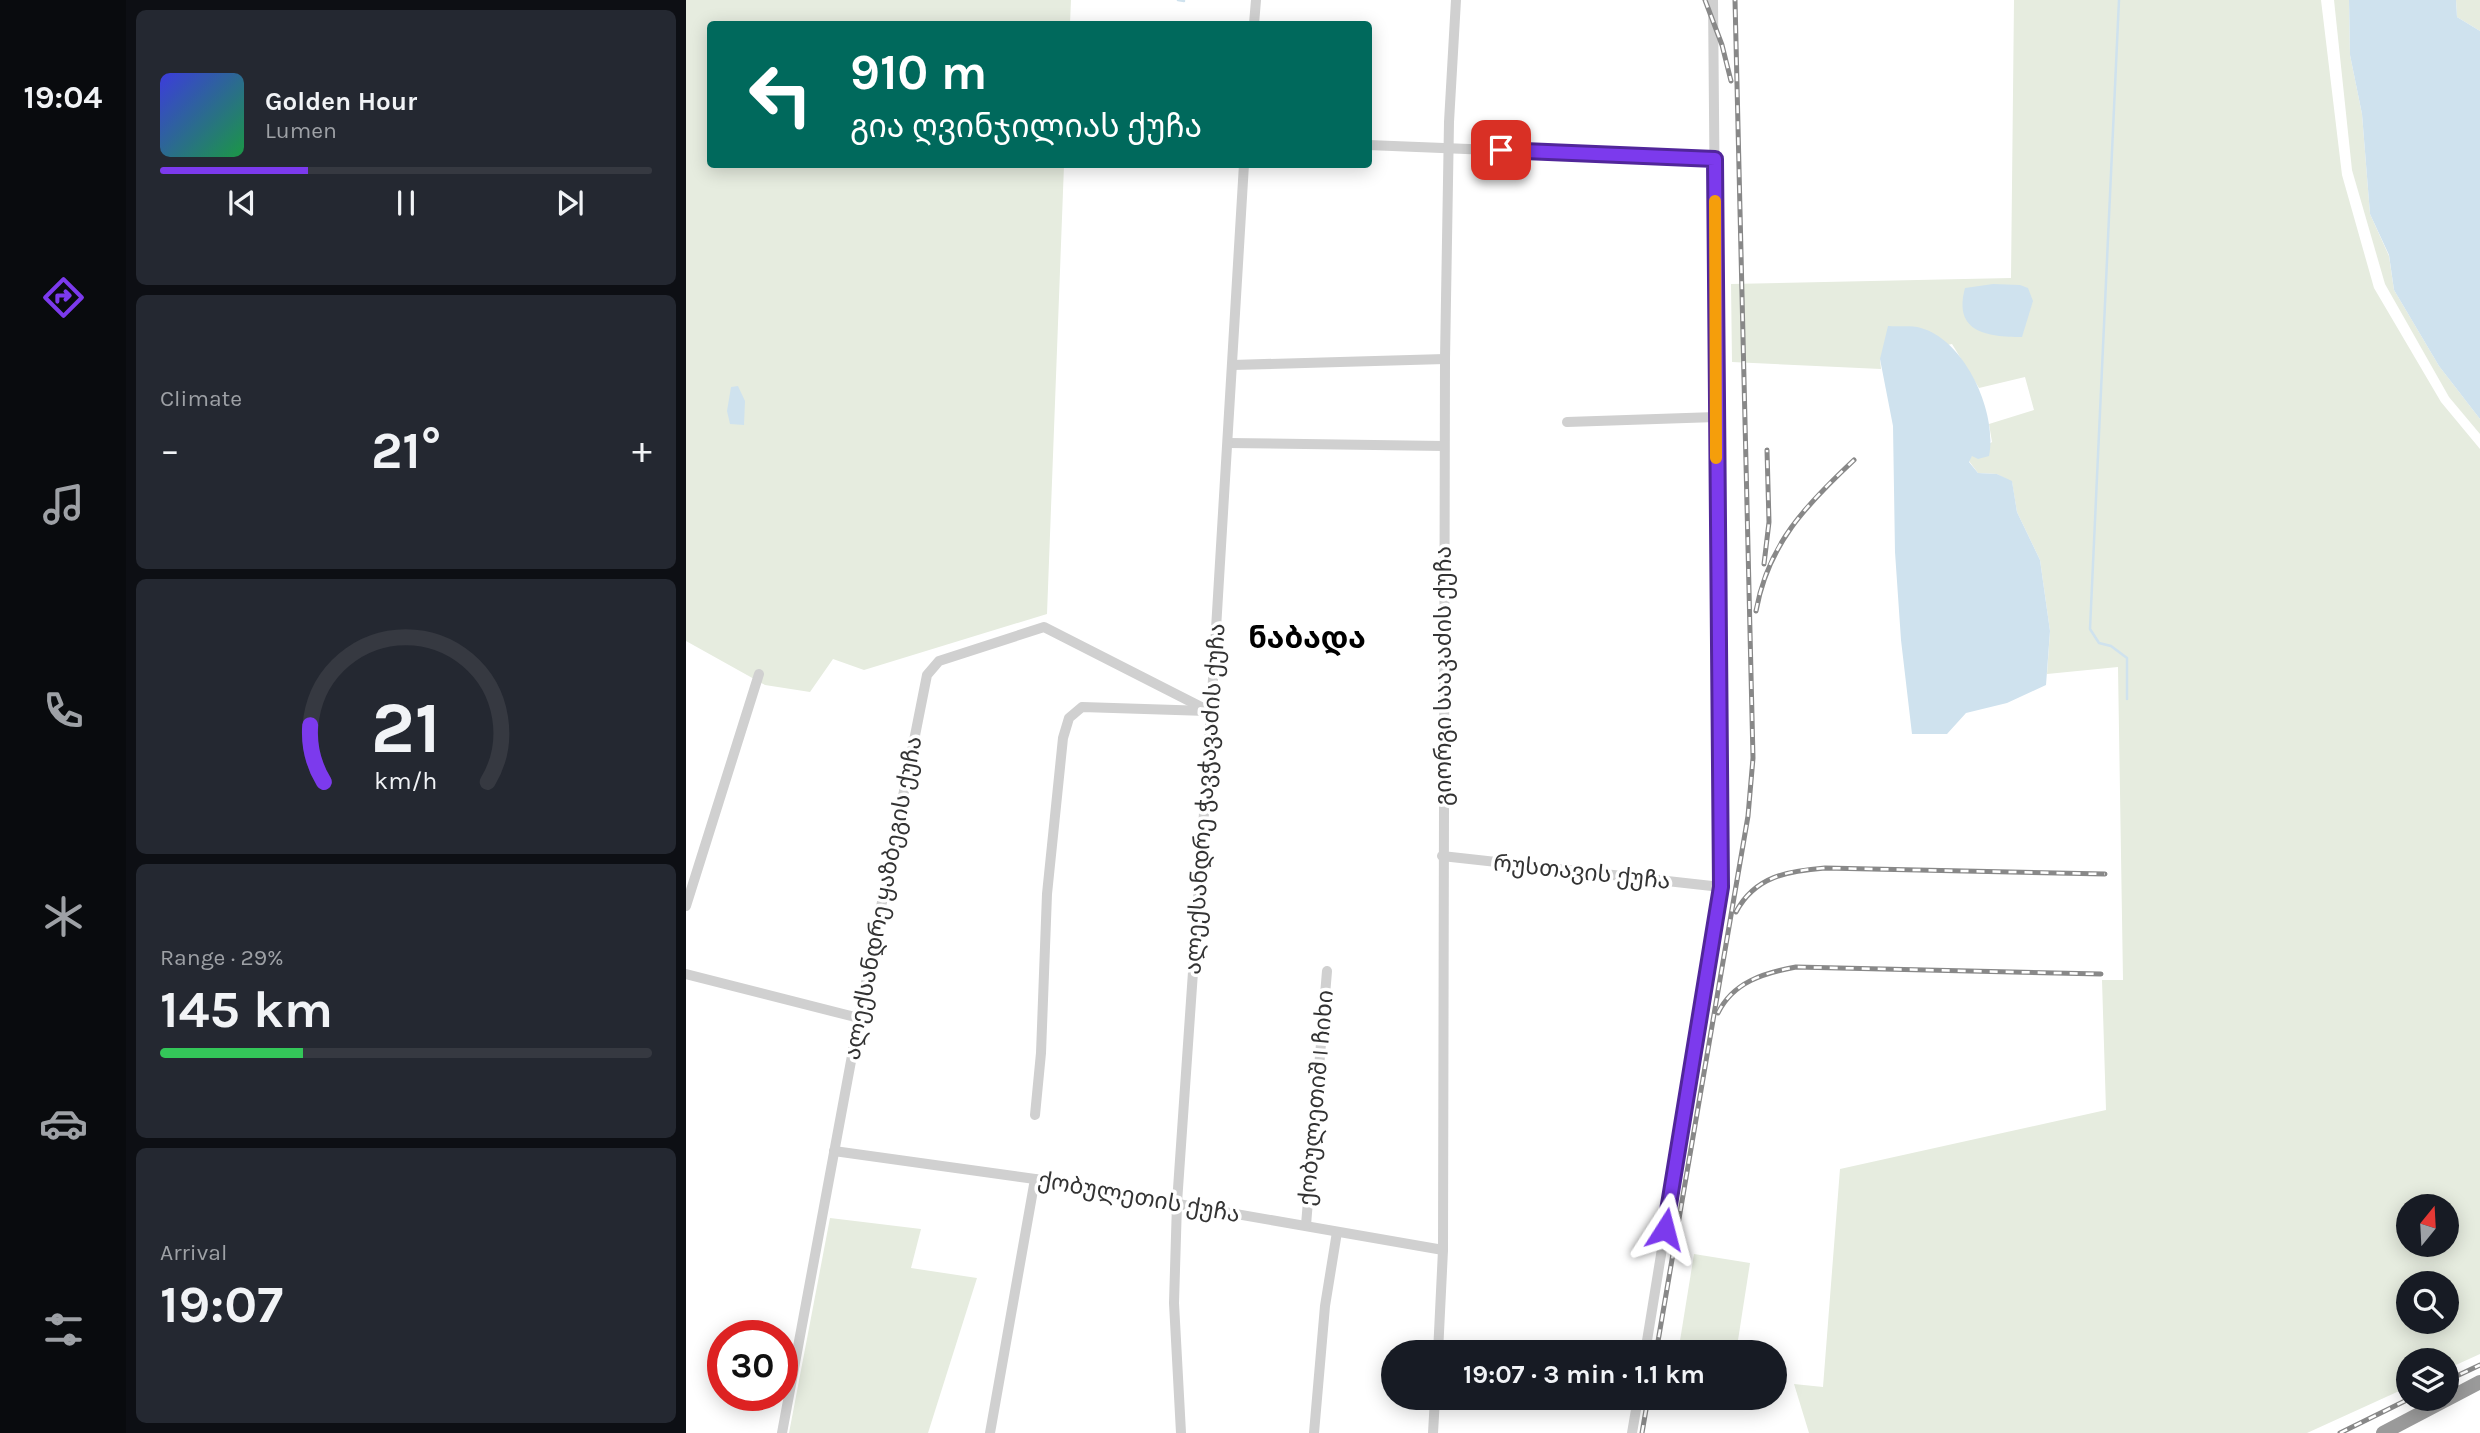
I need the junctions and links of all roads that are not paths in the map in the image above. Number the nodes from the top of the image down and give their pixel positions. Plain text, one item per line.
1 (1256, 0) edge
2 (1456, 0) edge
3 (1713, 0) edge
4 (1254, 21) edge
5 (1372, 145) edge
6 (1449, 147) junction
7 (1715, 159) junction
8 (1244, 168) edge
9 (1445, 359) junction
10 (1232, 365) junction
11 (1716, 417) junction
12 (1567, 422) dead end
13 (1228, 443) junction
14 (1444, 446) junction
15 (759, 674) dead end
16 (1211, 712) junction
17 (1442, 856) junction
18 (1721, 887) junction
19 (686, 905) edge
20 (1327, 971) dead end
21 (686, 974) edge
22 (859, 1018) junction
23 (1035, 1115) dead end
24 (834, 1151) junction
25 (1035, 1179) junction
26 (1177, 1203) junction
27 (1306, 1225) junction
28 (1337, 1232) junction
29 (1443, 1250) junction
30 (1439, 1340) edge
31 (1647, 1340) edge
32 (2480, 1382) edge
33 (1434, 1410) edge
34 (1636, 1410) edge
35 (2417, 1416) junction
36 (782, 1433) edge
37 (990, 1433) edge
38 (1181, 1433) edge
39 (1314, 1433) edge
40 (1433, 1433) edge
41 (1632, 1433) edge
42 (2383, 1433) edge
43 (2399, 1433) edge

1 - 4 street
2 - 6 street, გიორგი სააკაძის ქუჩა
3 - 7 street
5 - 6 street
6 - 7 street
6 - 9 street, გიორგი სააკაძის ქუჩა
7 - 11 street
8 - 10 street, ალექსანდრე ჭავჭავაძის ქუჩა
9 - 10 street
9 - 14 street, გიორგი სააკაძის ქუჩა
10 - 13 street, ალექსანდრე ჭავჭავაძის ქუჩა
11 - 12 street
11 - 18 street
13 - 14 street
13 - 16 street, ალექსანდრე ჭავჭავაძის ქუჩა
14 - 17 street, გიორგი სააკაძის ქუჩა
15 - 19 street
16 - 22 street, ალექსანდრე ყაზბეგის ქუჩა
16 - 23 street
16 - 26 street, ალექსანდრე ჭავჭავაძის ქუჩა
17 - 18 street, რუსთავის ქუჩა
17 - 29 street, გიორგი სააკაძის ქუჩა
18 - 31 street
20 - 27 street, ქობულეთიშ I ჩიხი
21 - 22 street
22 - 24 street, ალექსანდრე ყაზბეგის ქუჩა
24 - 25 street, ქობულეთის ქუჩა
24 - 36 street, ალექსანდრე ყაზბეგის ქუჩა
25 - 26 street, ქობულეთის ქუჩა
25 - 37 street
26 - 27 street, ქობულეთის ქუჩა
26 - 38 street, ალექსანდრე ჭავჭავაძის ქუჩა
27 - 28 street, ქობულეთის ქუჩა
28 - 29 street, ქობულეთის ქუჩა
28 - 39 street
29 - 30 street, გიორგი სააკაძის ქუჩა
32 - 35 highway
33 - 40 street
34 - 41 street
35 - 42 highway
35 - 43 highway

